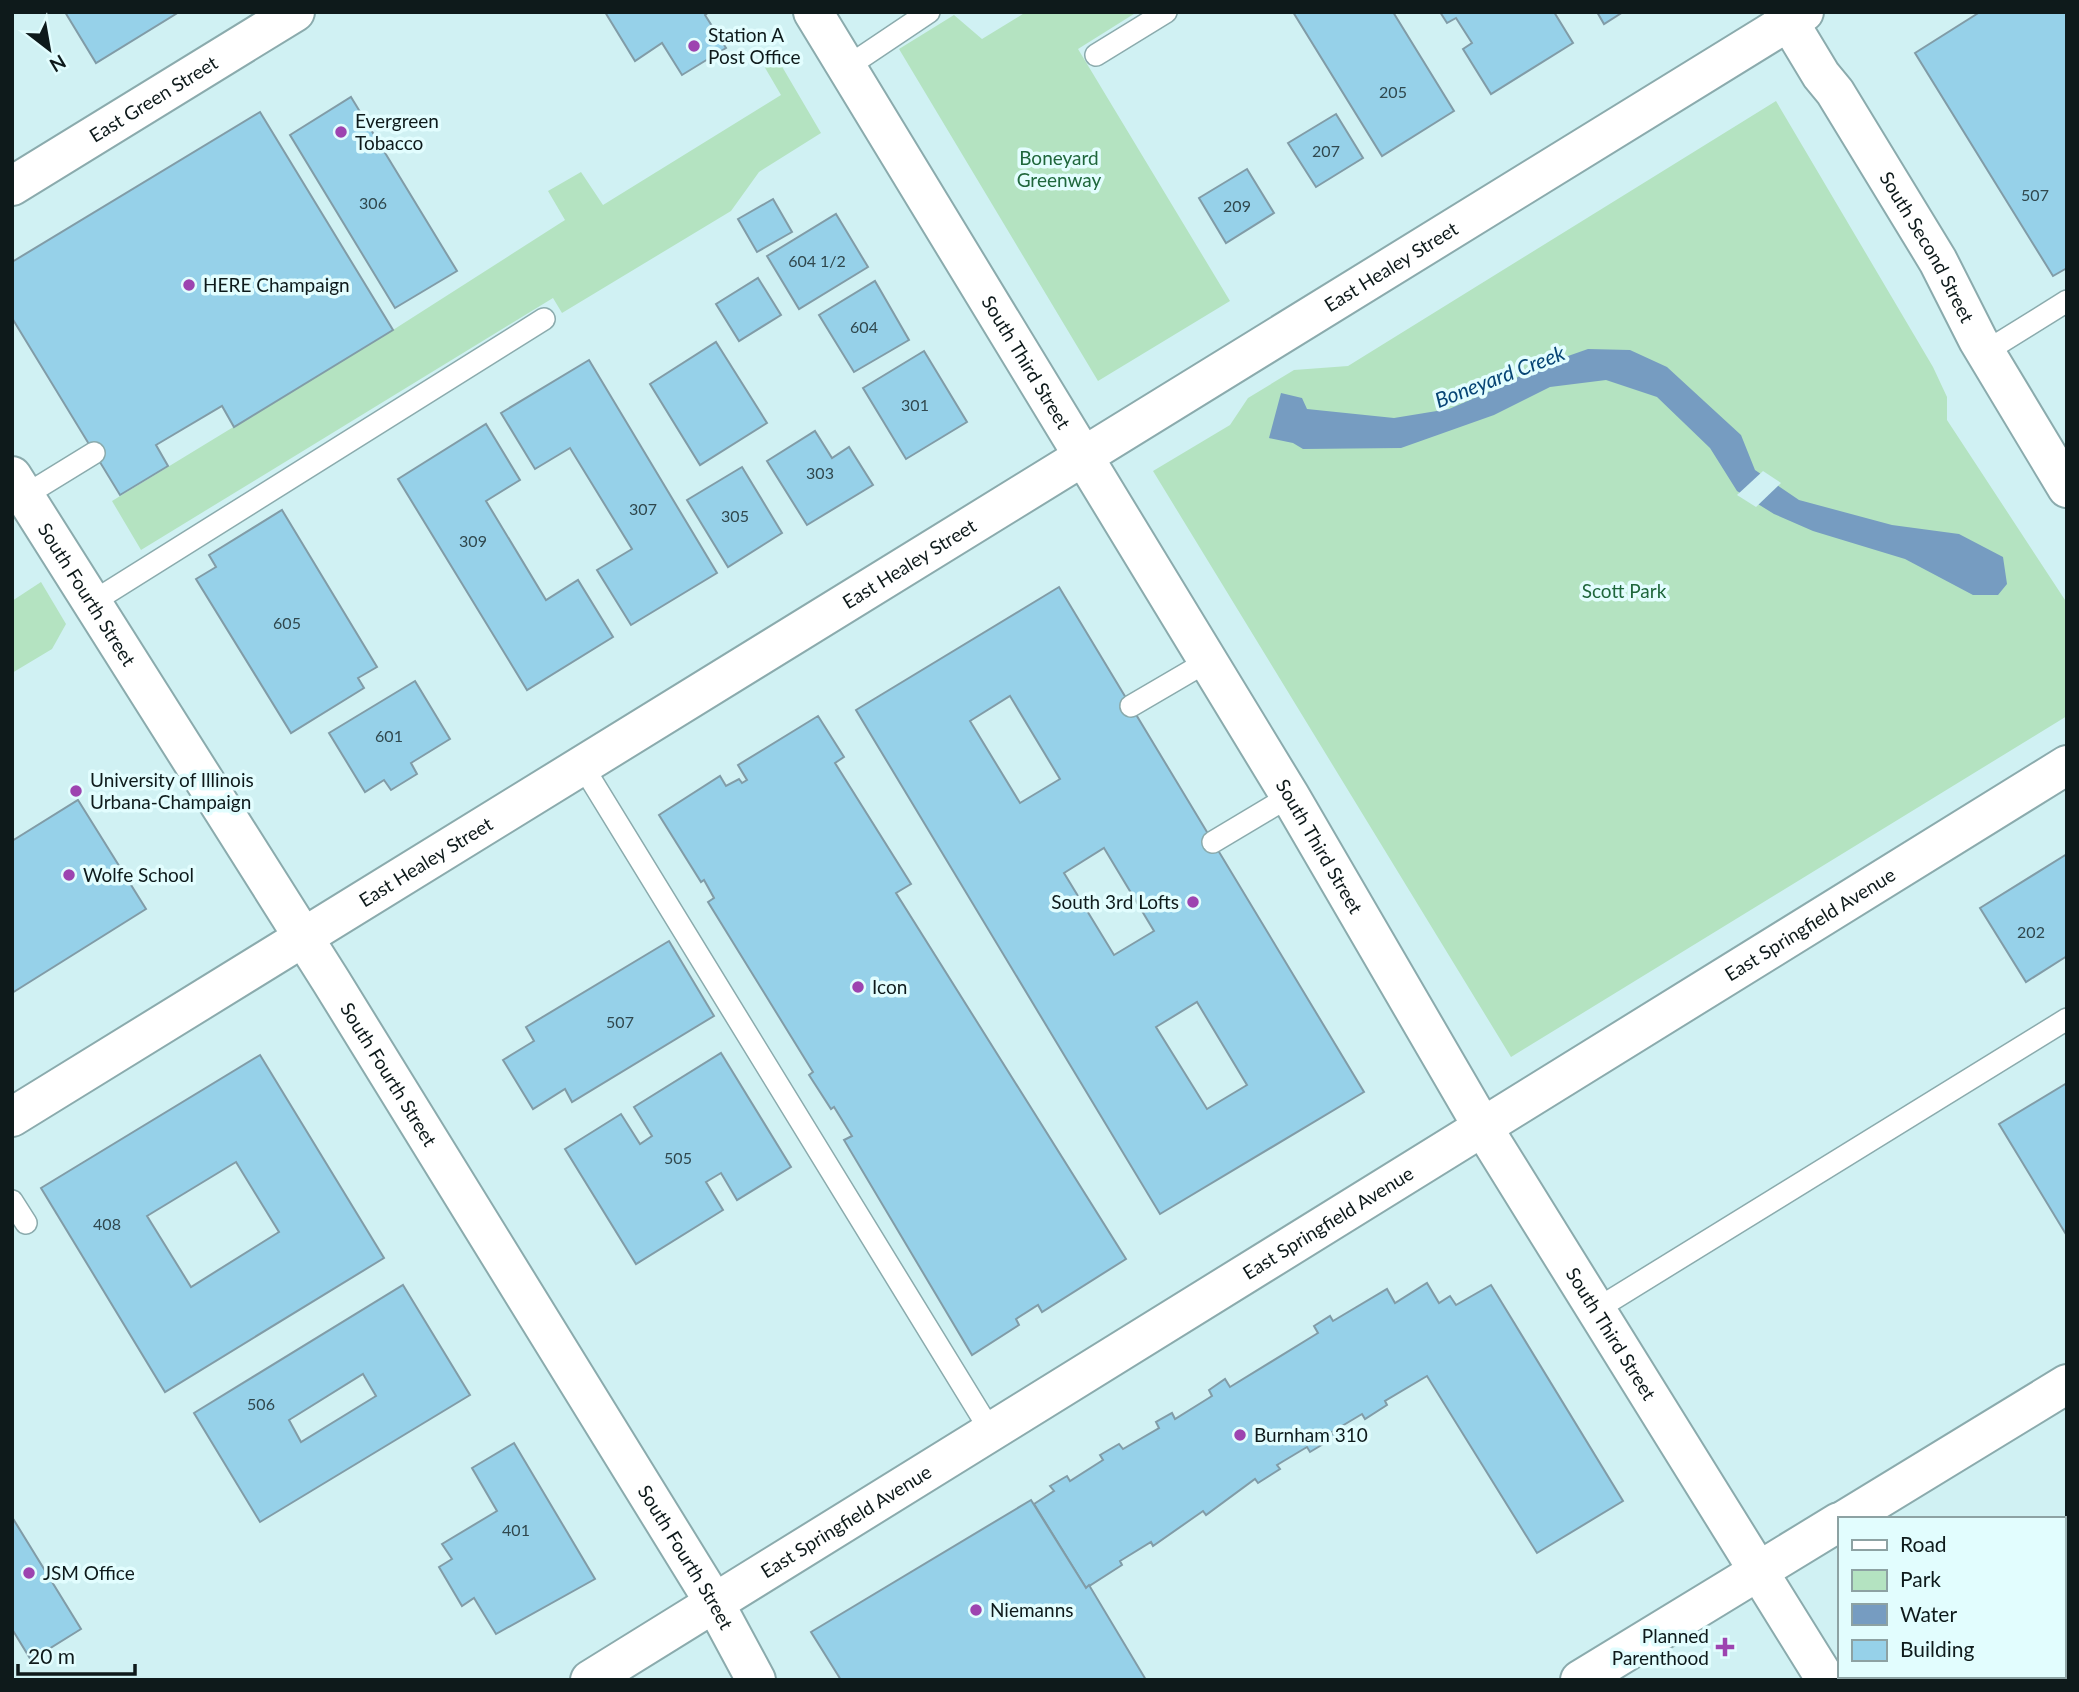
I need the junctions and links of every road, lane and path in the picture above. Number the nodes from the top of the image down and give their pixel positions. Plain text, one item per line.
1 (295, 12) edge
2 (813, 12) edge
3 (929, 12) edge
4 (1166, 12) edge
5 (1792, 15) edge
6 (1096, 55) dead end
7 (847, 68) junction
8 (12, 186) edge
9 (2067, 301) edge
10 (544, 319) dead end
11 (1985, 352) junction
12 (94, 453) dead end
13 (1084, 456) junction
14 (18, 486) edge
15 (2067, 488) edge
16 (91, 603) junction
17 (1208, 661) junction
18 (1131, 706) dead end
19 (582, 765) junction
20 (2067, 765) edge
21 (1290, 796) junction
22 (1213, 842) dead end
23 (303, 936) junction
24 (2067, 1019) edge
25 (12, 1116) edge
26 (1482, 1126) junction
27 (12, 1201) edge
28 (26, 1223) dead end
29 (1597, 1309) junction
30 (2067, 1384) edge
31 (990, 1430) junction
32 (1849, 1517) edge
33 (1838, 1523) edge
34 (1760, 1569) junction
35 (714, 1602) junction
36 (590, 1680) edge
37 (756, 1680) edge
38 (1580, 1680) edge
39 (1826, 1680) edge

1 - 8 street, East Green Street
2 - 7 street, South Third Street
3 - 7 lane
4 - 6 lane
5 - 11 street, South Second Street
5 - 13 street, East Healey Street
7 - 13 street, South Third Street
9 - 11 lane
10 - 16 lane
11 - 15 street, South Second Street
12 - 14 lane
13 - 17 street, South Third Street
13 - 19 street, East Healey Street
14 - 16 street, South Fourth Street
16 - 23 street, South Fourth Street
17 - 18 lane
17 - 21 street, South Third Street
19 - 23 street, East Healey Street
19 - 31 lane
20 - 26 street, East Springfield Avenue
21 - 22 lane
21 - 26 street, South Third Street
23 - 25 street, East Healey Street
23 - 35 street, South Fourth Street
24 - 29 lane
26 - 29 street, South Third Street
26 - 31 street, East Springfield Avenue
27 - 28 lane
29 - 34 street, South Third Street
30 - 32 street
31 - 35 street, East Springfield Avenue
33 - 34 street
34 - 38 street
34 - 39 street, South Third Street
35 - 36 street, East Springfield Avenue
35 - 37 street, South Fourth Street

